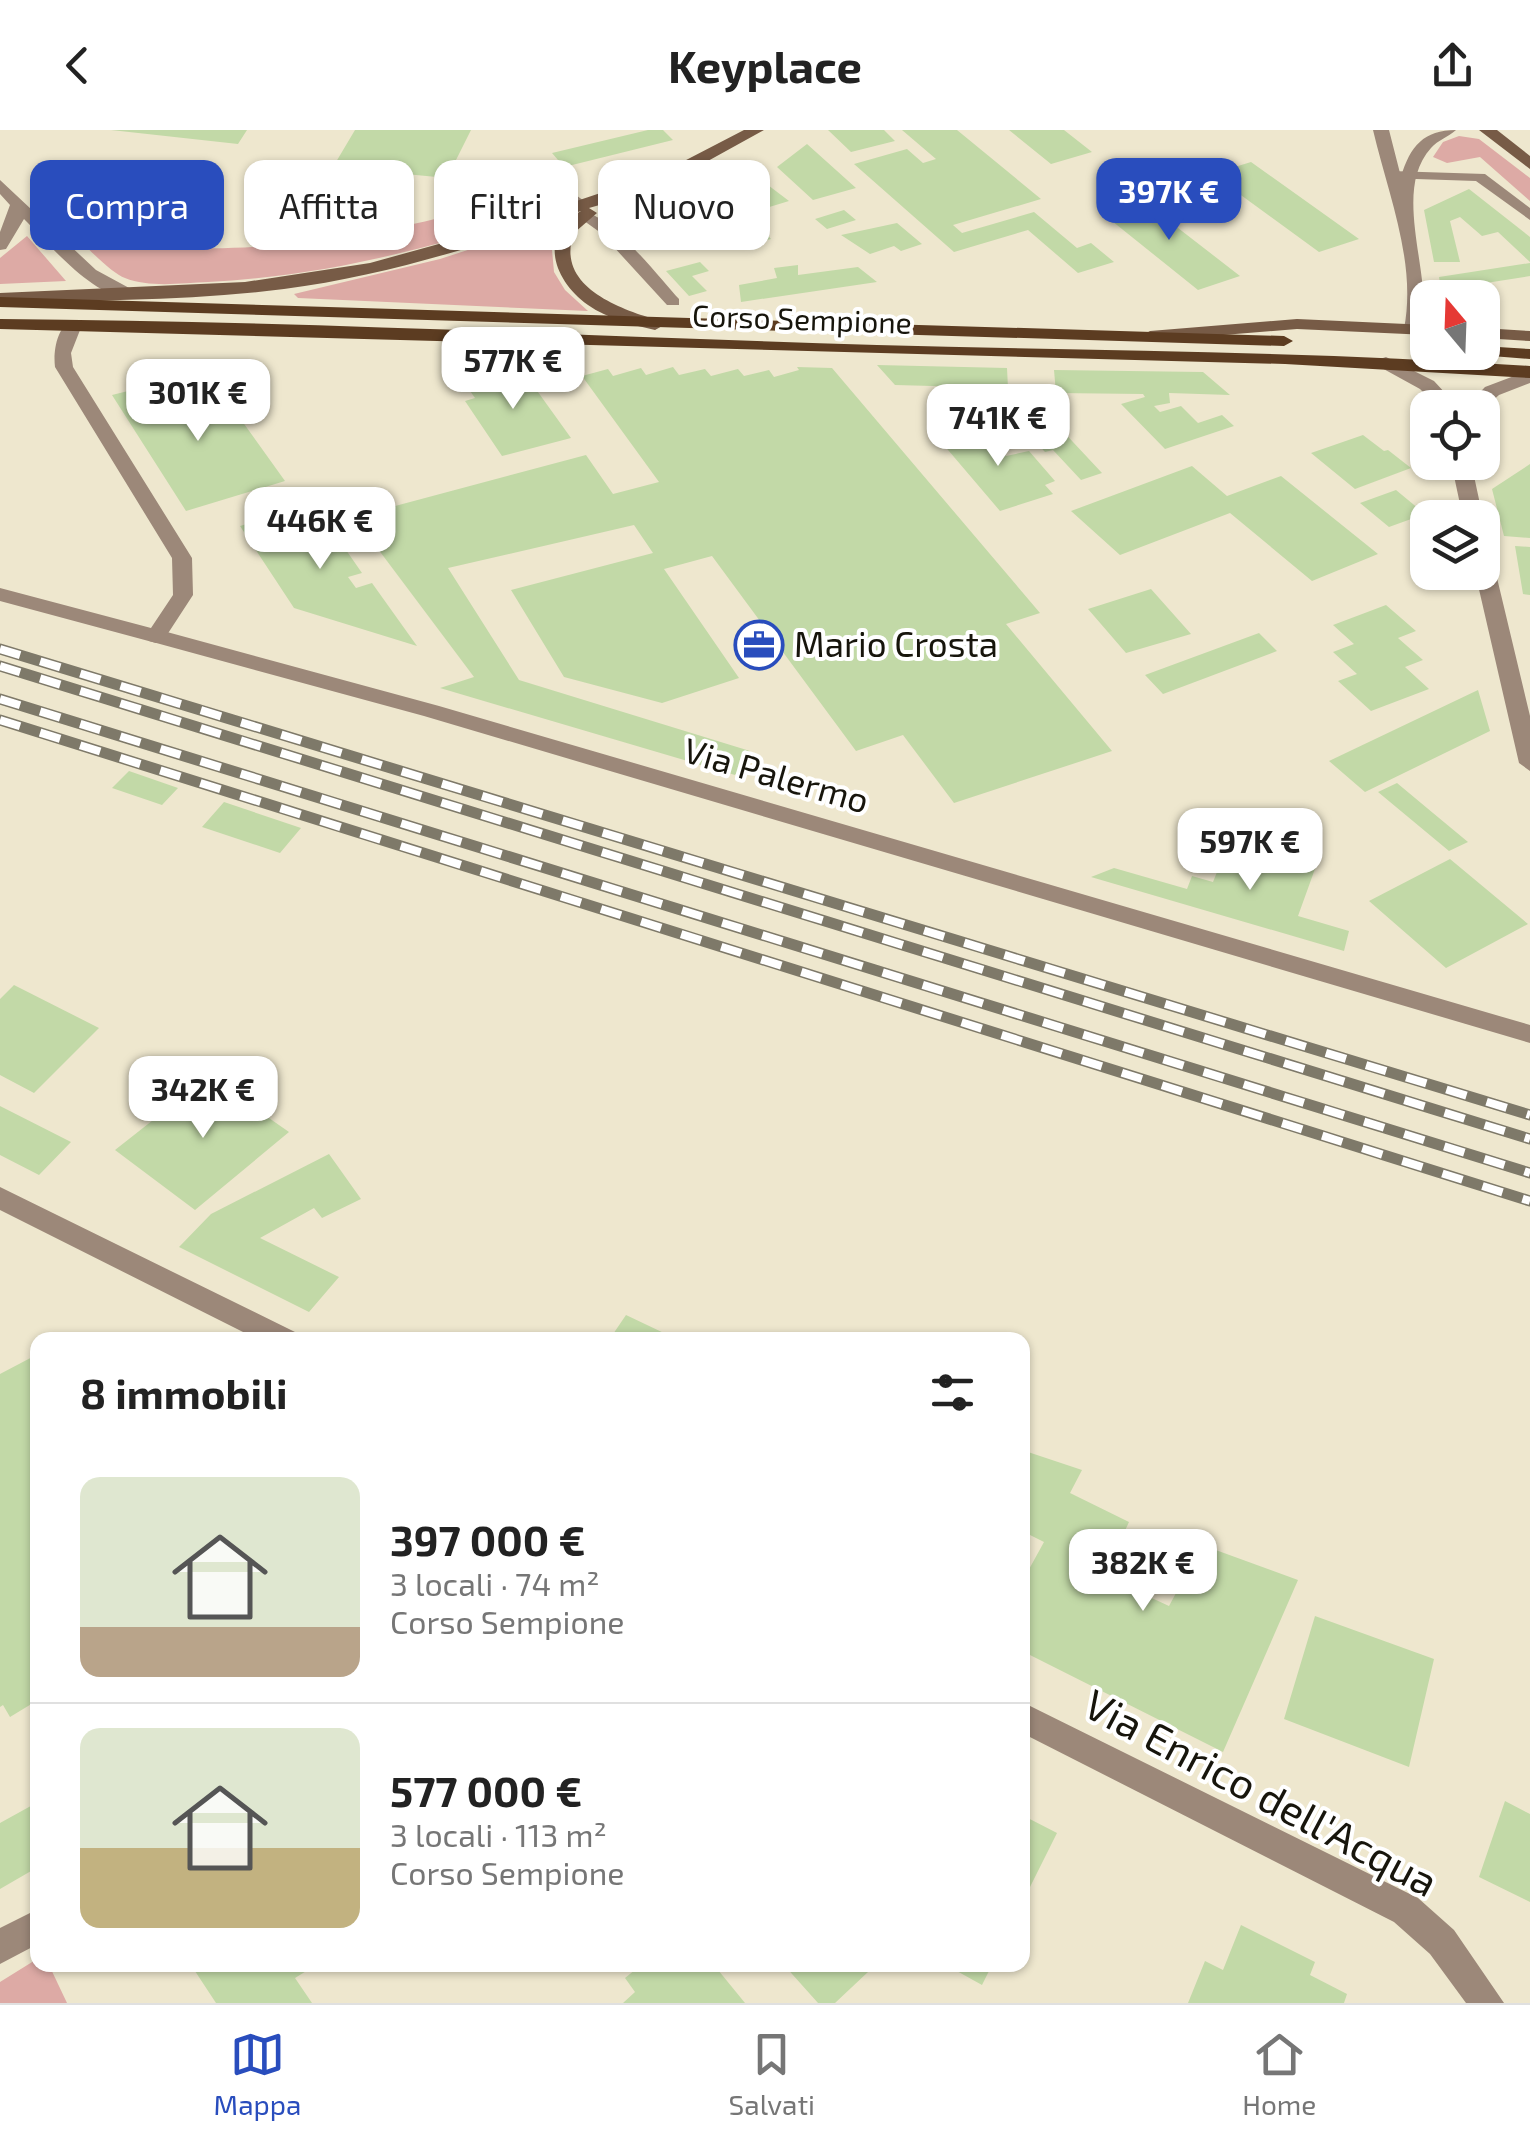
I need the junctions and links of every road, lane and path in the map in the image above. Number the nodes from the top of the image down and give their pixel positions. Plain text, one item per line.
1 (756, 130) edge
2 (1381, 130) edge
3 (1448, 130) edge
4 (1487, 130) edge
5 (1530, 164) edge
6 (1400, 176) junction
7 (0, 185) edge
8 (19, 204) junction
9 (578, 206) edge
10 (582, 209) junction
11 (1530, 215) edge
12 (0, 245) edge
13 (1414, 280) edge
14 (125, 293) junction
15 (0, 300) edge
16 (673, 302) dead end
17 (0, 324) edge
18 (73, 324) junction
19 (655, 325) junction
20 (1410, 329) edge
21 (1500, 334) edge
22 (1150, 336) junction
23 (1530, 336) edge
24 (1410, 347) edge
25 (1500, 352) edge
26 (1530, 354) edge
27 (1386, 362) junction
28 (1530, 374) edge
29 (1432, 390) edge
30 (1494, 390) edge
31 (1489, 590) edge
32 (0, 594) edge
33 (156, 636) junction
34 (1530, 763) edge
35 (1530, 1034) edge
36 (0, 1198) edge
37 (269, 1332) edge
38 (1030, 1721) edge
39 (30, 1930) edge
40 (0, 1947) edge
41 (1487, 2003) edge

1 - 10 main road
2 - 6 street
3 - 6 street
4 - 5 main road
6 - 11 lane
6 - 13 street
7 - 8 street
8 - 12 street
8 - 14 street
9 - 10 lane
10 - 14 main road
10 - 16 lane
10 - 19 main road
14 - 15 main road
15 - 19 main road, Corso Sempione
17 - 18 main road, Corso Sempione
18 - 27 main road, Corso Sempione
18 - 33 street
19 - 22 main road, Corso Sempione
20 - 22 main road
21 - 23 main road
22 - 24 main road, Corso Sempione
25 - 26 main road
27 - 28 main road, Corso Sempione
27 - 29 street
28 - 30 street
31 - 34 street
32 - 33 street, Via Palermo
33 - 35 street, Via Palermo
36 - 37 street
38 - 41 street, Via Enrico dell'Acqua
39 - 40 street

